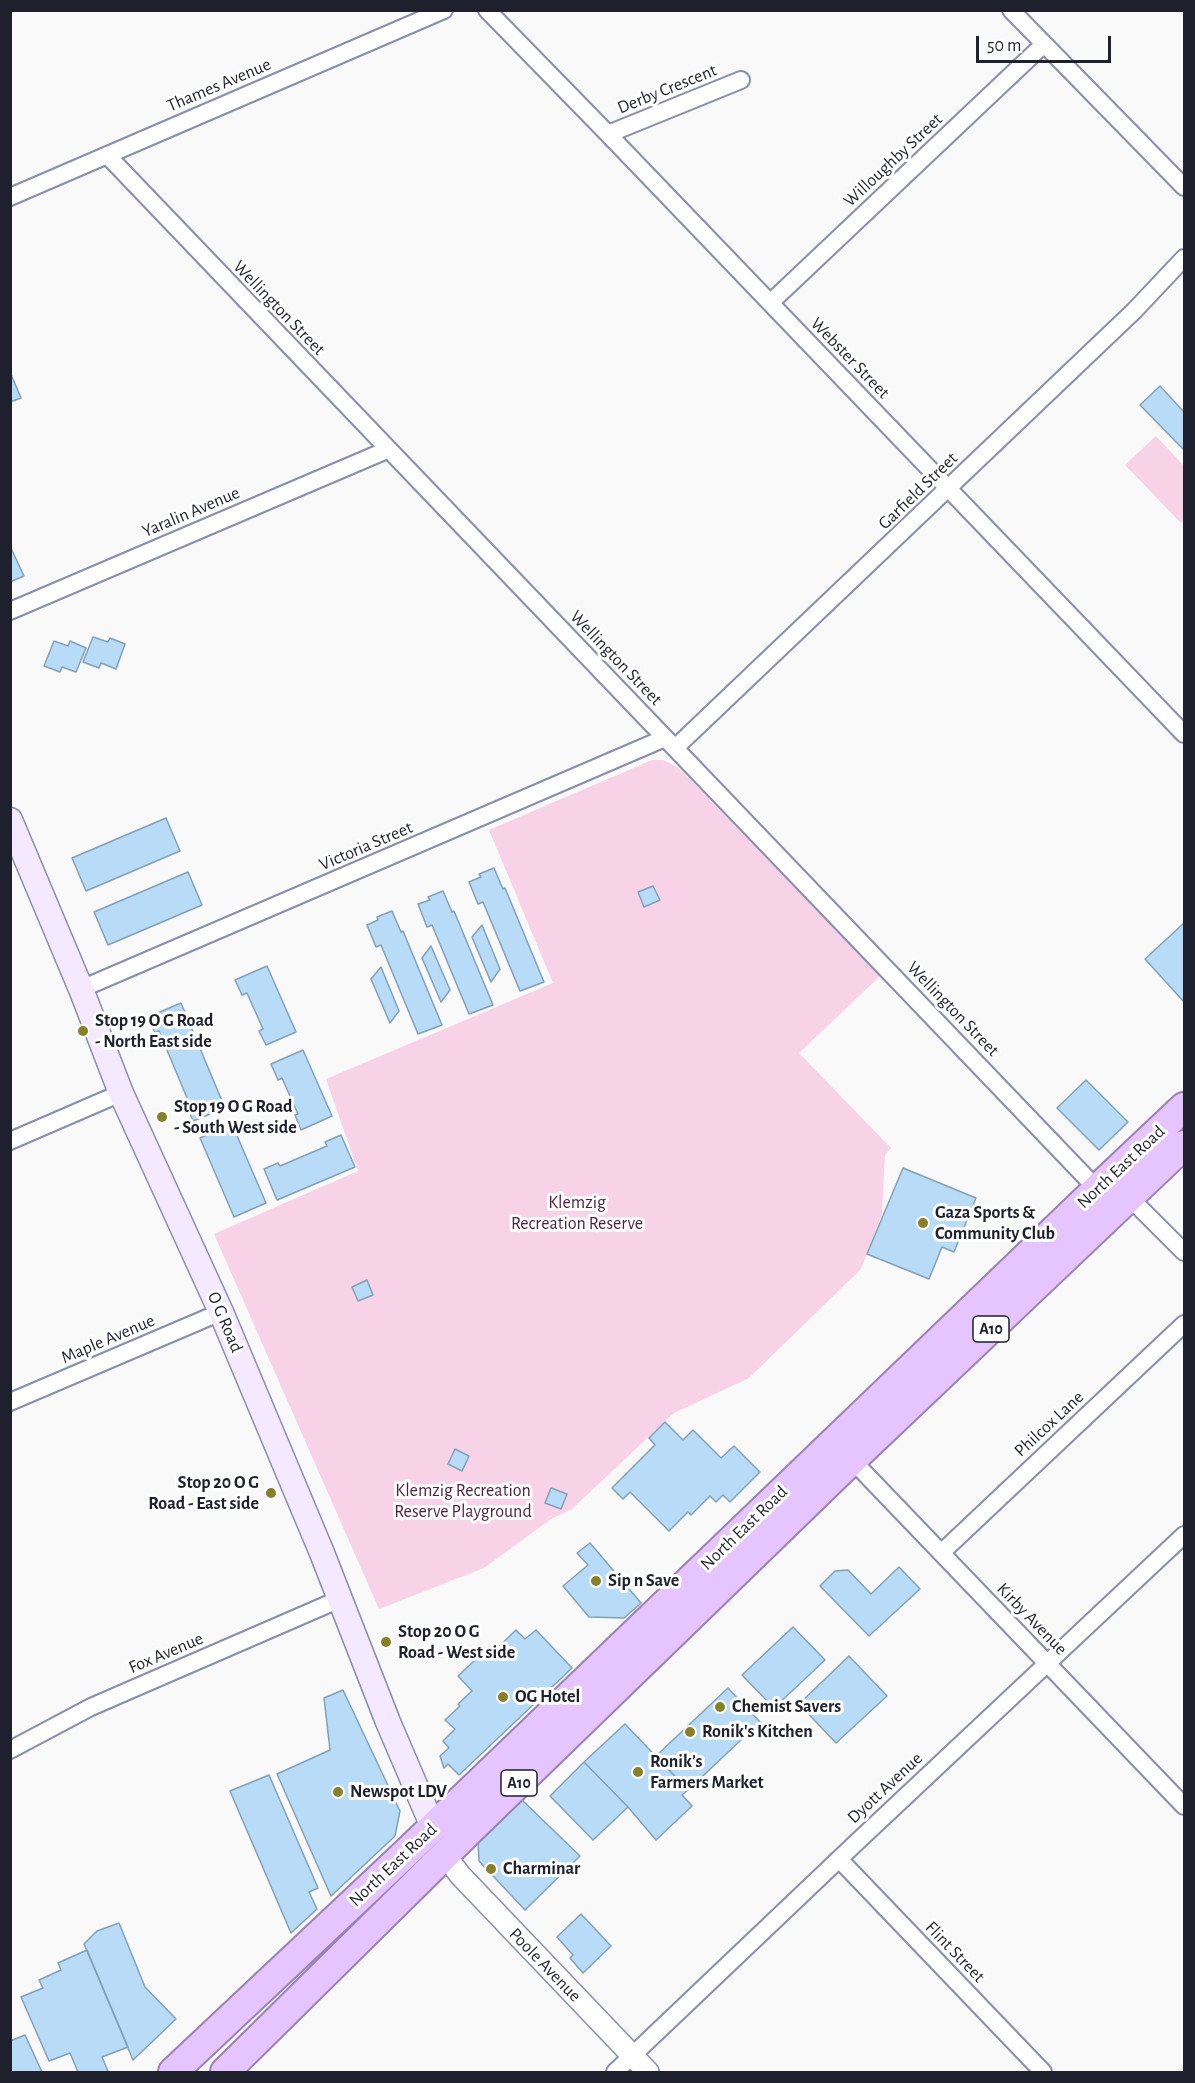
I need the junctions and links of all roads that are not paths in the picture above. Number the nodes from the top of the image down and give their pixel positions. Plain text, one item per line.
1 (444, 10) edge
2 (487, 10) edge
3 (1011, 10) edge
4 (1043, 45) junction
5 (741, 80) dead end
6 (608, 134) junction
7 (106, 155) junction
8 (1185, 187) edge
9 (10, 197) edge
10 (1185, 258) edge
11 (770, 303) junction
12 (387, 450) junction
13 (948, 488) junction
14 (10, 611) edge
15 (1185, 734) edge
16 (670, 743) junction
17 (10, 820) edge
18 (81, 989) junction
19 (121, 1093) junction
20 (1185, 1107) edge
21 (10, 1141) edge
22 (1185, 1145) edge
23 (1097, 1189) junction
24 (1130, 1198) junction
25 (1185, 1252) edge
26 (221, 1312) junction
27 (1185, 1324) edge
28 (10, 1402) edge
29 (843, 1451) junction
30 (1185, 1535) edge
31 (941, 1553) junction
32 (340, 1599) junction
33 (1047, 1663) junction
34 (10, 1750) edge
35 (1185, 1806) edge
36 (433, 1827) junction
37 (445, 1855) junction
38 (839, 1859) junction
39 (632, 2056) junction
40 (172, 2073) edge
41 (225, 2073) edge
42 (615, 2073) edge
43 (648, 2073) edge
44 (1043, 2073) edge

1 - 7 street, Thames Avenue
2 - 6 street, Webster Street
3 - 4 street
4 - 8 street
4 - 11 street, Willoughby Street
5 - 6 street, Derby Crescent
6 - 11 street, Webster Street
7 - 9 street, Thames Avenue
7 - 12 street, Wellington Street
10 - 13 street, Garfield Street
11 - 13 street, Webster Street
12 - 14 street, Yaralin Avenue
12 - 16 street, Wellington Street
13 - 15 street, Webster Street
13 - 16 street, Garfield Street
16 - 18 street, Victoria Street
16 - 23 street, Wellington Street
17 - 18 main road, O G Road
18 - 19 main road, O G Road
19 - 21 street
19 - 26 main road, O G Road
20 - 23 highway, North East Road / A10
22 - 24 highway, North East Road / A10
23 - 24 highway
23 - 29 highway, North East Road / A10
24 - 25 street
24 - 29 highway, North East Road / A10
26 - 28 street, Maple Avenue
26 - 32 main road, O G Road
27 - 31 street, Philcox Lane
29 - 31 street, Kirby Avenue
29 - 36 highway, North East Road / A10
29 - 37 highway, North East Road / A10
30 - 33 street, Dyott Avenue
31 - 33 street, Kirby Avenue
32 - 34 street, Fox Avenue
32 - 36 main road, O G Road
33 - 35 street, Kirby Avenue
33 - 38 street, Dyott Avenue
36 - 37 highway
36 - 40 highway, North East Road / A10
37 - 39 street, Poole Avenue
37 - 41 highway, North East Road / A10
38 - 39 street, Dyott Avenue
38 - 44 street, Flint Street
39 - 42 street, Dyott Avenue
39 - 43 street, Poole Avenue

